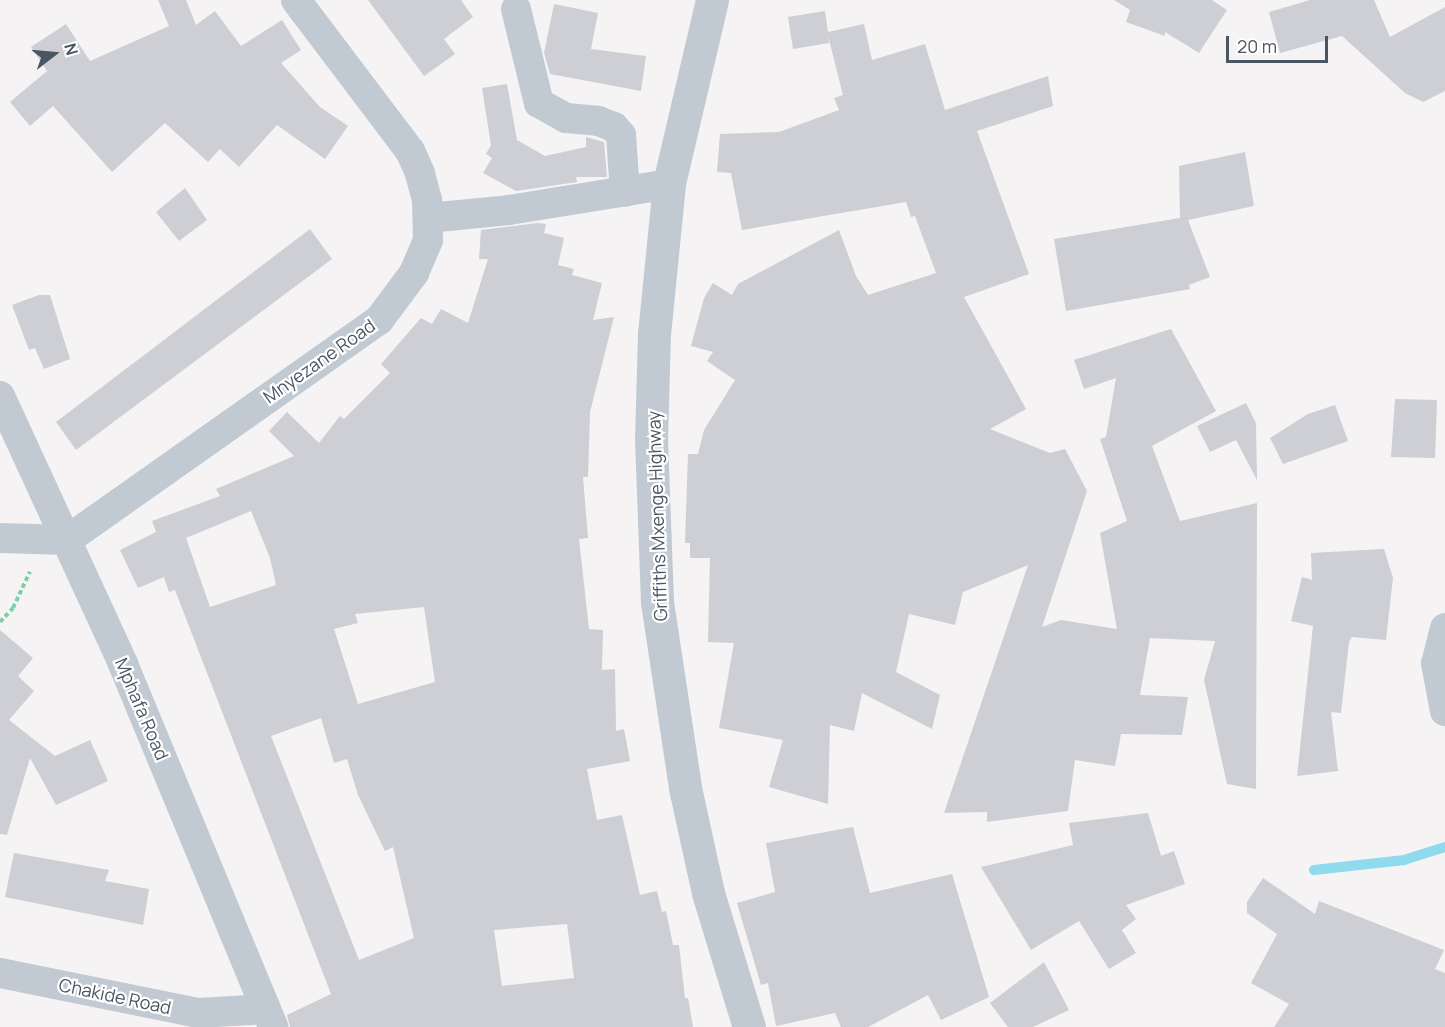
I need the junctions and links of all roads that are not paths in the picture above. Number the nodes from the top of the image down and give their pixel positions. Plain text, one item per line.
1 (296, 0) edge
2 (712, 0) edge
3 (516, 9) dead end
4 (669, 184) junction
5 (625, 192) junction
6 (428, 218) junction
7 (0, 396) edge
8 (0, 538) edge
9 (54, 540) junction
10 (1445, 628) edge
11 (1445, 711) edge
12 (0, 973) edge
13 (270, 1018) edge
14 (749, 1027) edge

1 - 6 street, Mnyezane Road
2 - 4 street, Griffiths Mxenge Highway
3 - 5 street
4 - 5 street
4 - 14 street, Griffiths Mxenge Highway
5 - 6 street
6 - 9 street, Mnyezane Road
7 - 9 street, Mphafa Road
8 - 9 street
9 - 13 street, Mphafa Road
10 - 11 street
12 - 13 street, Chakide Road

